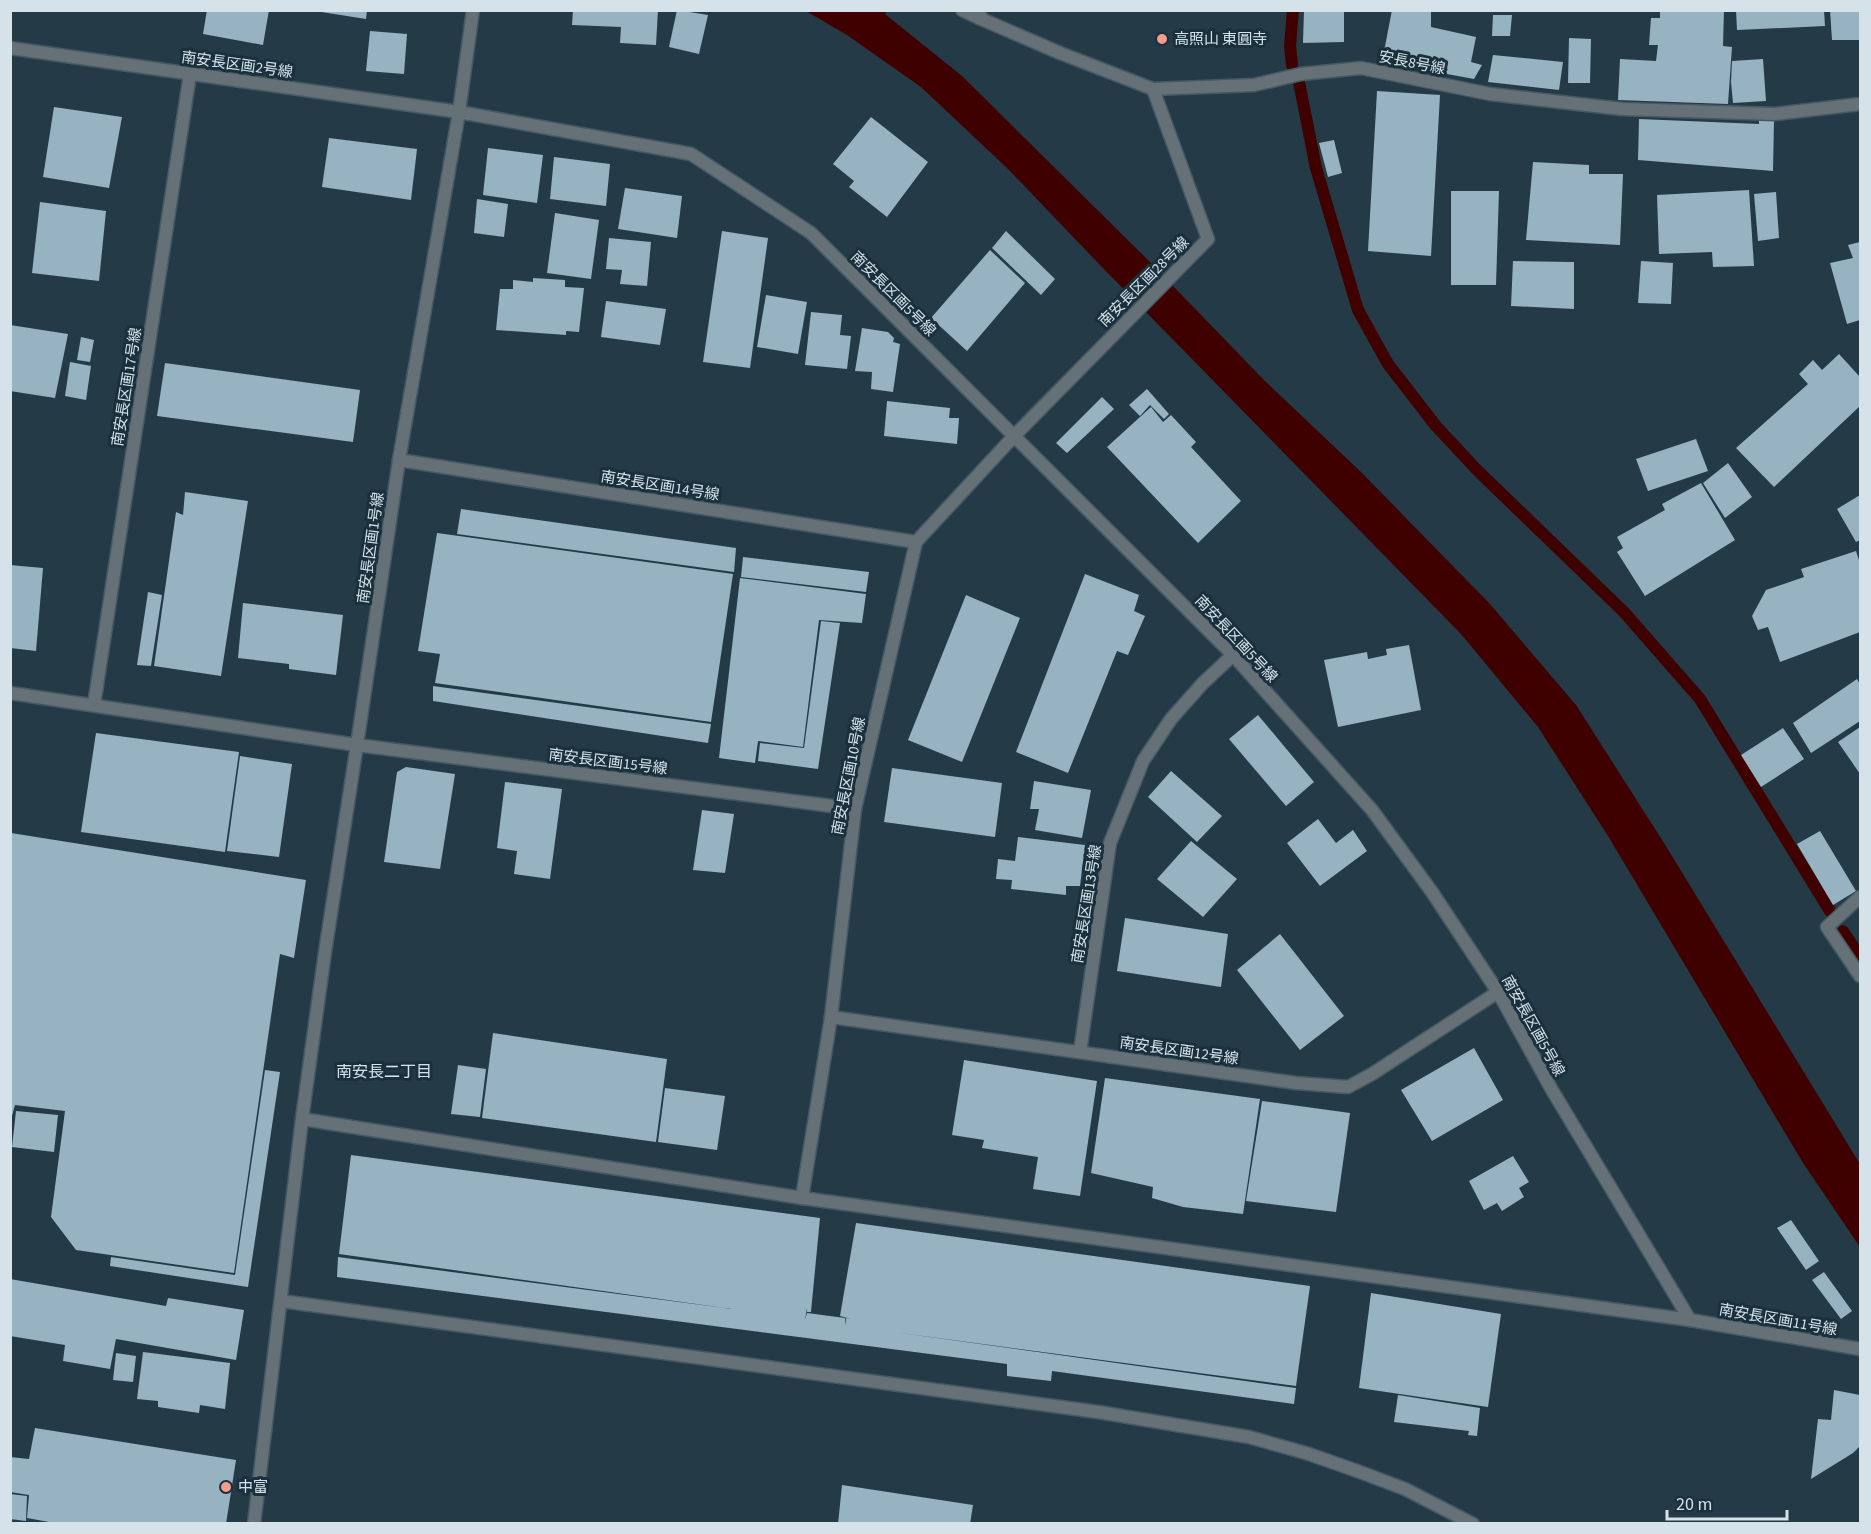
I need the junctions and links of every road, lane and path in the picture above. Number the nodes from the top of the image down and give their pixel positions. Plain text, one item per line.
1 (473, 10) edge
2 (962, 10) edge
3 (979, 14) edge
4 (10, 48) edge
5 (190, 74) junction
6 (1153, 89) junction
7 (1860, 104) edge
8 (459, 112) junction
9 (1015, 435) junction
10 (399, 460) junction
11 (916, 542) junction
12 (1233, 655) junction
13 (10, 693) edge
14 (94, 705) junction
15 (357, 745) junction
16 (855, 809) junction
17 (1860, 897) edge
18 (1860, 976) edge
19 (1498, 992) junction
20 (831, 1017) junction
21 (1080, 1052) junction
22 (302, 1119) junction
23 (802, 1198) junction
24 (281, 1301) junction
25 (1689, 1320) junction
26 (1860, 1350) edge
27 (254, 1524) edge
28 (1473, 1524) edge

1 - 8 street, 南安長区画1号線
2 - 3 street, 安長8号線
3 - 6 street, 安長8号線
4 - 5 street, 南安長区画2号線
5 - 8 street, 南安長区画2号線
5 - 14 street, 南安長区画17号線
6 - 7 street, 安長8号線
6 - 9 street, 南安長区画28号線
8 - 9 street, 南安長区画5号線
8 - 10 street, 南安長区画1号線
9 - 11 street, 南安長区画10号線
9 - 12 street, 南安長区画5号線
10 - 11 street, 南安長区画14号線
10 - 15 street, 南安長区画1号線
11 - 16 street, 南安長区画10号線
12 - 19 street, 南安長区画5号線
12 - 21 street, 南安長区画13号線
13 - 14 street
14 - 15 street
15 - 16 street, 南安長区画15号線
15 - 22 street, 南安長区画1号線
16 - 20 street, 南安長区画10号線
17 - 18 street
19 - 21 street, 南安長区画12号線
19 - 25 street, 南安長区画5号線
20 - 21 street, 南安長区画12号線
20 - 23 street, 南安長区画10号線
22 - 23 street
22 - 24 street, 南安長区画1号線
23 - 25 street
24 - 27 street, 南安長区画1号線
24 - 28 street
25 - 26 street, 南安長区画11号線

